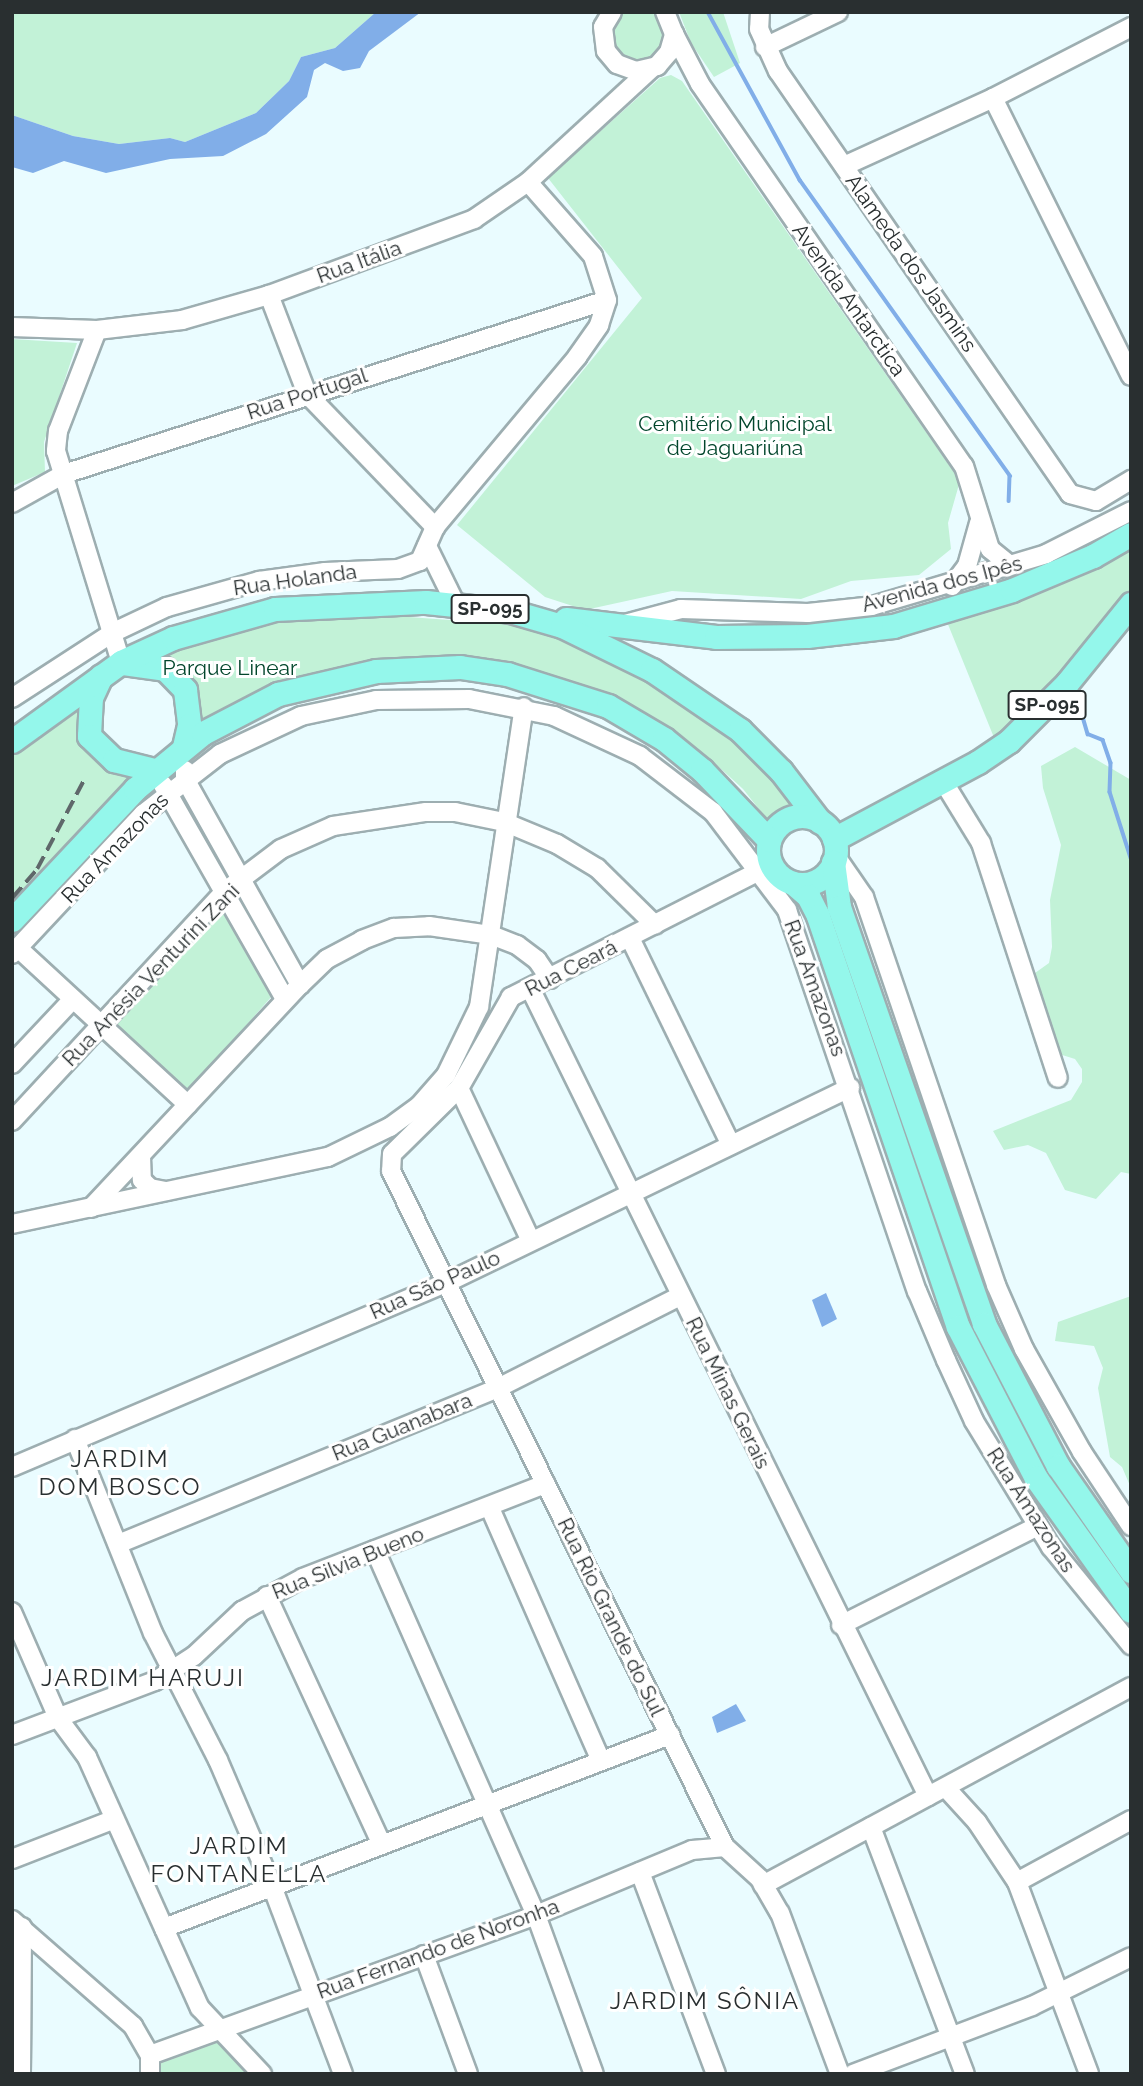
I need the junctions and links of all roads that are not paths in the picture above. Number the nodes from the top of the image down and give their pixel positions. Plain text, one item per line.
1 (665, 12) edge
2 (760, 12) edge
3 (838, 12) edge
4 (609, 14) edge
5 (1131, 27) edge
6 (674, 34) junction
7 (765, 47) junction
8 (654, 67) junction
9 (700, 84) junction
10 (993, 98) junction
11 (844, 166) junction
12 (528, 182) junction
13 (269, 295) junction
14 (607, 300) junction
15 (12, 327) edge
16 (97, 330) junction
17 (1131, 376) edge
18 (307, 394) junction
19 (64, 474) junction
20 (1131, 480) edge
21 (12, 503) edge
22 (1131, 511) edge
23 (979, 523) junction
24 (435, 527) junction
25 (1131, 534) edge
26 (974, 542) junction
27 (423, 554) junction
28 (1012, 566) junction
29 (992, 572) junction
30 (952, 586) junction
31 (426, 602) junction
32 (1131, 604) edge
33 (456, 605) junction
34 (510, 611) junction
35 (618, 626) junction
36 (660, 632) junction
37 (113, 633) junction
38 (121, 662) junction
39 (654, 671) junction
40 (101, 676) junction
41 (12, 698) edge
42 (524, 707) junction
43 (12, 741) edge
44 (184, 747) junction
45 (154, 770) junction
46 (185, 779) junction
47 (943, 782) junction
48 (168, 793) junction
49 (504, 822) junction
50 (769, 841) junction
51 (831, 844) junction
52 (764, 869) junction
53 (241, 879) junction
54 (793, 883) junction
55 (224, 892) junction
56 (12, 920) edge
57 (656, 925) junction
58 (491, 935) junction
59 (630, 938) junction
60 (15, 951) edge
61 (550, 979) junction
62 (300, 985) junction
63 (530, 988) junction
64 (74, 999) junction
65 (285, 999) junction
66 (102, 1025) junction
67 (12, 1064) edge
68 (1058, 1078) dead end
69 (459, 1088) junction
70 (850, 1088) junction
71 (188, 1105) junction
72 (12, 1121) edge
73 (731, 1145) junction
74 (392, 1154) joint
75 (141, 1156) junction
76 (169, 1192) junction
77 (630, 1193) junction
78 (90, 1208) junction
79 (12, 1224) edge
80 (531, 1241) junction
81 (446, 1283) junction
82 (680, 1296) junction
83 (498, 1388) junction
84 (75, 1439) junction
85 (12, 1467) edge
86 (545, 1485) junction
87 (490, 1508) junction
88 (1038, 1526) junction
89 (1131, 1526) edge
90 (118, 1544) junction
91 (374, 1550) junction
92 (1131, 1571) edge
93 (267, 1596) junction
94 (1131, 1611) edge
95 (12, 1612) edge
96 (841, 1625) junction
97 (1131, 1646) edge
98 (172, 1670) junction
99 (1131, 1687) edge
100 (58, 1718) junction
101 (12, 1735) edge
102 (670, 1735) junction
103 (601, 1761) junction
104 (946, 1788) junction
105 (928, 1796) junction
106 (488, 1804) junction
107 (115, 1819) junction
108 (1131, 1820) edge
109 (871, 1827) junction
110 (383, 1844) junction
111 (725, 1847) junction
112 (12, 1859) edge
113 (640, 1872) junction
114 (1017, 1882) junction
115 (763, 1885) junction
116 (272, 1886) junction
117 (536, 1915) junction
118 (17, 1924) edge
119 (164, 1928) junction
120 (424, 1955) junction
121 (1131, 1957) edge
122 (17, 1960) edge
123 (1058, 1993) junction
124 (315, 1994) junction
125 (219, 2031) junction
126 (951, 2036) junction
127 (150, 2055) junction
128 (21, 2074) edge
129 (150, 2074) edge
130 (262, 2074) edge
131 (343, 2074) edge
132 (468, 2074) edge
133 (594, 2074) edge
134 (716, 2074) edge
135 (840, 2074) edge
136 (853, 2074) edge
137 (965, 2074) edge
138 (1089, 2074) edge

1 - 6 street, Avenida Antarctica
2 - 7 street, Alameda dos Jasmins
3 - 7 street
4 - 8 street, Avenida Antarctica
5 - 10 street
6 - 8 street, Rua Itália
6 - 9 street, Avenida Antarctica
7 - 11 street, Alameda dos Jasmins
8 - 9 street, Avenida Antarctica
8 - 12 street, Rua Itália
9 - 23 street, Avenida Antarctica
10 - 11 street
10 - 17 street
11 - 20 street, Alameda dos Jasmins
12 - 13 street, Rua Itália
12 - 14 street
13 - 16 street, Rua Itália
13 - 18 street
14 - 18 street, Rua Portugal
14 - 24 street
15 - 16 street, Rua Itália
16 - 19 street
18 - 19 street, Rua Portugal
18 - 24 street
19 - 21 street, Rua Portugal
19 - 37 street
22 - 28 street, Avenida dos Ipês
23 - 26 street, Avenida Antarctica
23 - 28 street, Avenida Antarctica
24 - 27 street
25 - 36 main road, SP-095
26 - 29 street
26 - 30 street, Avenida Antarctica
27 - 31 street
27 - 33 street
27 - 37 street, Rua Holanda
28 - 29 street, Avenida dos Ipês
29 - 30 street, Avenida dos Ipês
30 - 35 street, Avenida dos Ipês
31 - 33 main road, SP-095
31 - 38 main road, SP-095
32 - 47 main road, SP-095
33 - 34 main road, SP-095
34 - 35 main road, SP-095
34 - 39 main road, SP-095
35 - 36 main road, SP-095
36 - 39 main road
37 - 38 street
37 - 41 street, Rua Holanda
38 - 40 main road, SP-095
38 - 44 main road
39 - 51 main road, SP-095
40 - 43 main road, SP-095
40 - 45 main road
42 - 46 street, Rua Amazonas
42 - 49 street
42 - 52 street, Rua Amazonas
44 - 45 main road
44 - 46 street
44 - 50 main road
45 - 48 street
45 - 56 main road
46 - 48 street, Rua Amazonas
46 - 53 street
47 - 51 main road, SP-095
47 - 68 street
48 - 55 street
48 - 60 street, Rua Amazonas
49 - 53 street, Rua Anésia Venturini Zani
49 - 57 street, Rua Anésia Venturini Zani
49 - 58 street
50 - 51 main road
50 - 52 main road
51 - 54 main road, SP-095
51 - 89 street
51 - 92 main road
52 - 54 main road
52 - 57 street, Rua Ceará
52 - 70 street, Rua Amazonas
53 - 55 street, Rua Anésia Venturini Zani
53 - 62 street
54 - 94 main road
55 - 65 street
55 - 66 street, Rua Anésia Venturini Zani
57 - 59 street, Rua Ceará
58 - 61 street
58 - 62 street
58 - 76 street
59 - 61 street, Rua Ceará
59 - 73 street
60 - 64 street
61 - 63 street, Rua Ceará
62 - 65 street
63 - 69 street, Rua Ceará
63 - 77 street, Rua Minas Gerais
64 - 66 street
64 - 67 street, Rua Anésia Venturini Zani
65 - 71 street
66 - 71 street
66 - 72 street, Rua Anésia Venturini Zani
69 - 74 street, Rua Ceará
69 - 80 street
70 - 73 street, Rua São Paulo
70 - 88 street, Rua Amazonas
71 - 75 street
73 - 77 street, Rua São Paulo
74 - 81 street, Rua Rio Grande do Sul
75 - 76 street
75 - 78 street
76 - 78 street
77 - 80 street, Rua São Paulo
77 - 82 street, Rua Minas Gerais
78 - 79 street
80 - 81 street, Rua São Paulo
81 - 83 street, Rua Rio Grande do Sul
81 - 84 street, Rua São Paulo
82 - 83 street, Rua Guanabara
82 - 96 street, Rua Minas Gerais
83 - 86 street, Rua Rio Grande do Sul
83 - 90 street, Rua Guanabara
84 - 85 street, Rua São Paulo
84 - 90 street
86 - 87 street, Rua Silvia Bueno
86 - 102 street, Rua Rio Grande do Sul
87 - 91 street, Rua Silvia Bueno
87 - 103 street
88 - 96 street
88 - 97 street, Rua Amazonas
90 - 98 street
91 - 93 street, Rua Silvia Bueno
91 - 106 street
93 - 98 street, Rua Silvia Bueno
93 - 110 street
95 - 100 street
96 - 105 street, Rua Minas Gerais
98 - 100 street, Rua Silvia Bueno
98 - 116 street
99 - 104 street
100 - 101 street, Rua Silvia Bueno
100 - 107 street
102 - 103 street
102 - 111 street, Rua Rio Grande do Sul
103 - 106 street
104 - 105 street
104 - 114 street
105 - 109 street
106 - 110 street
106 - 117 street
107 - 112 street
107 - 119 street
108 - 114 street
109 - 115 street
109 - 126 street
110 - 116 street
111 - 113 street, Rua Fernando de Noronha
111 - 115 street, Rua Rio Grande do Sul
113 - 117 street, Rua Fernando de Noronha
113 - 134 street
114 - 123 street
115 - 135 street, Rua Rio Grande do Sul
116 - 119 street
116 - 124 street
117 - 120 street, Rua Fernando de Noronha
117 - 133 street
118 - 122 street
118 - 127 street
119 - 125 street
120 - 124 street, Rua Fernando de Noronha
120 - 132 street
121 - 123 street
122 - 128 street
123 - 126 street
123 - 138 street
124 - 125 street, Rua Fernando de Noronha
124 - 131 street
125 - 127 street, Rua Fernando de Noronha
125 - 130 street
126 - 136 street
126 - 137 street
127 - 129 street

